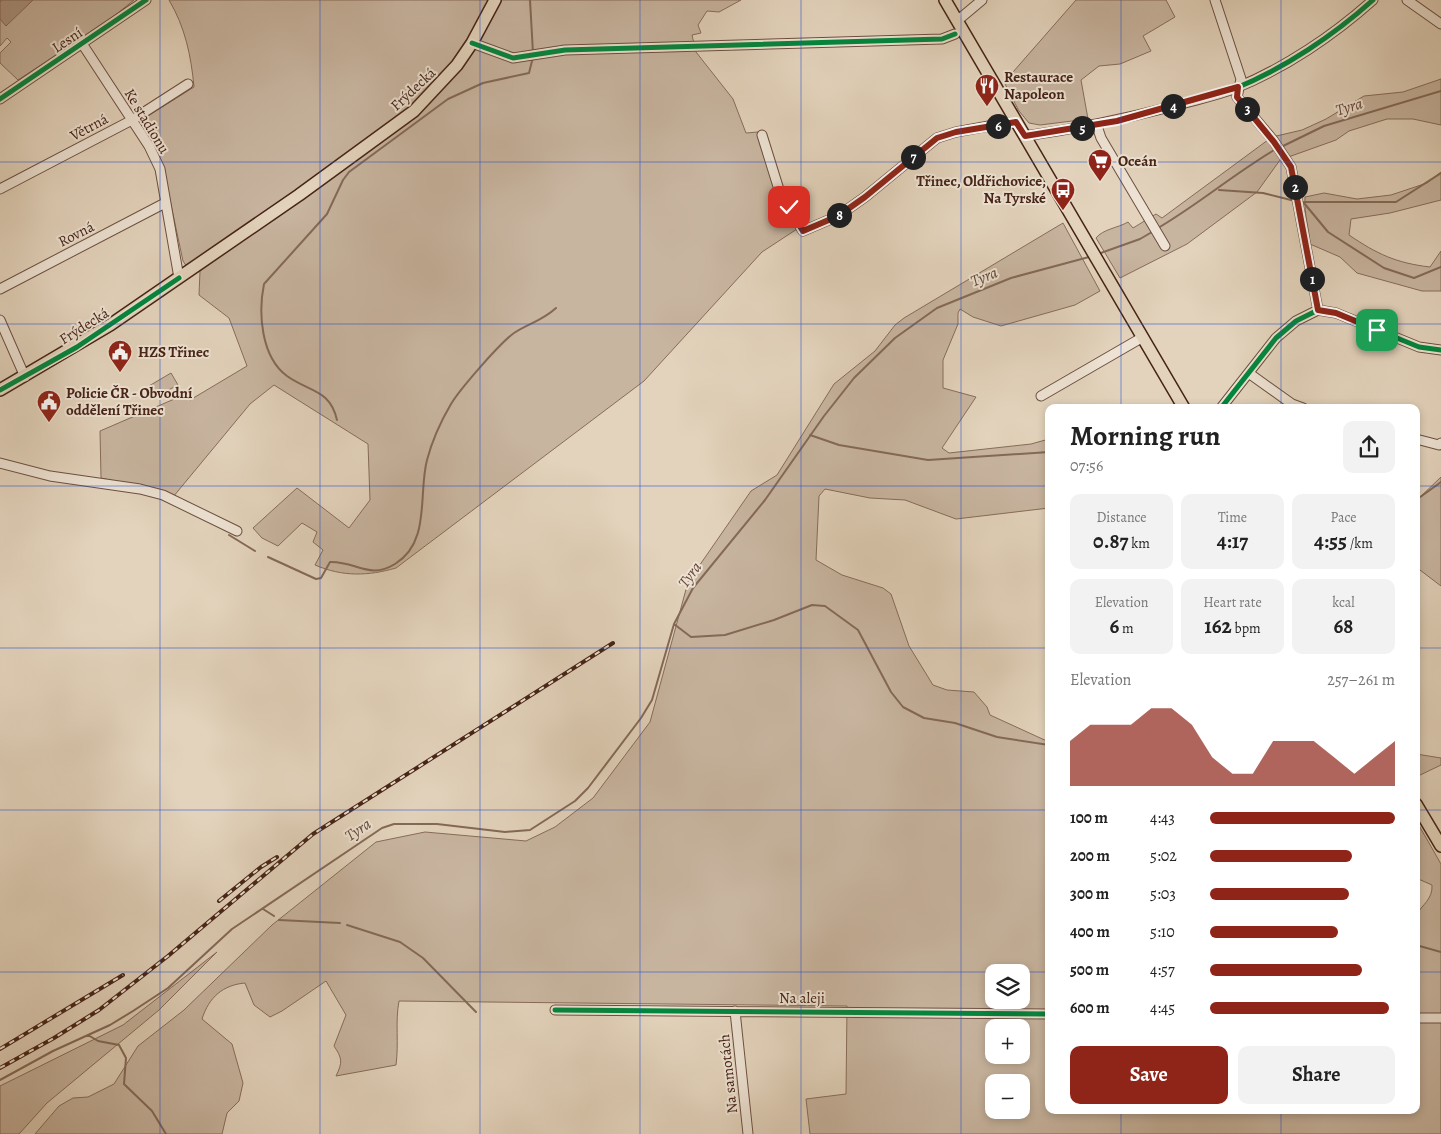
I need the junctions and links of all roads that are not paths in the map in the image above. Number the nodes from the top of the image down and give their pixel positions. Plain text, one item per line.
1 (146, 0) edge
2 (495, 0) edge
3 (945, 0) edge
4 (982, 0) edge
5 (1215, 0) edge
6 (1373, 0) edge
7 (1407, 0) edge
8 (957, 21) junction
9 (1441, 24) edge
10 (955, 34) dead end
11 (472, 43) junction
12 (82, 45) junction
13 (188, 84) dead end
14 (1238, 87) junction
15 (0, 99) edge
16 (132, 120) junction
17 (1016, 122) junction
18 (1097, 126) junction
19 (762, 135) dead end
20 (1025, 136) junction
21 (0, 189) edge
22 (165, 203) junction
23 (1165, 246) dead end
24 (179, 278) junction
25 (0, 289) edge
26 (1318, 310) junction
27 (0, 320) edge
28 (1143, 337) junction
29 (1441, 350) edge
30 (1250, 374) junction
31 (25, 377) junction
32 (0, 390) edge
33 (1041, 396) dead end
34 (1182, 404) edge
35 (1224, 404) edge
36 (1292, 404) edge
37 (1420, 440) edge
38 (1441, 443) edge
39 (0, 463) edge
40 (237, 531) dead end
41 (1420, 811) edge
42 (1441, 846) edge
43 (555, 1010) dead end
44 (735, 1011) junction
45 (1045, 1014) edge
46 (1420, 1018) edge
47 (1441, 1018) edge
48 (748, 1134) edge

1 - 12 street, Lesní
2 - 11 main road, Frýdecká
3 - 8 main road
4 - 8 street
5 - 14 street
6 - 14 street
7 - 9 street
8 - 17 main road
10 - 11 street
11 - 24 main road, Frýdecká
12 - 15 street, Lesní
12 - 16 street, Ke stadionu
13 - 16 street, Větrná
14 - 18 street
14 - 26 street
16 - 21 street, Větrná
16 - 22 street, Ke stadionu
17 - 19 street
17 - 20 main road
18 - 20 street
18 - 23 street
20 - 28 main road
22 - 24 street, Ke stadionu
22 - 25 street, Rovná
24 - 31 main road, Frýdecká
26 - 29 street
26 - 30 street
27 - 31 street
28 - 33 street
28 - 34 main road
30 - 35 street
30 - 36 street
31 - 32 main road, Frýdecká
37 - 38 street
39 - 40 street
41 - 42 main road
43 - 44 street, Na aleji
44 - 45 street, Na aleji
44 - 48 street, Na samotách
46 - 47 street

